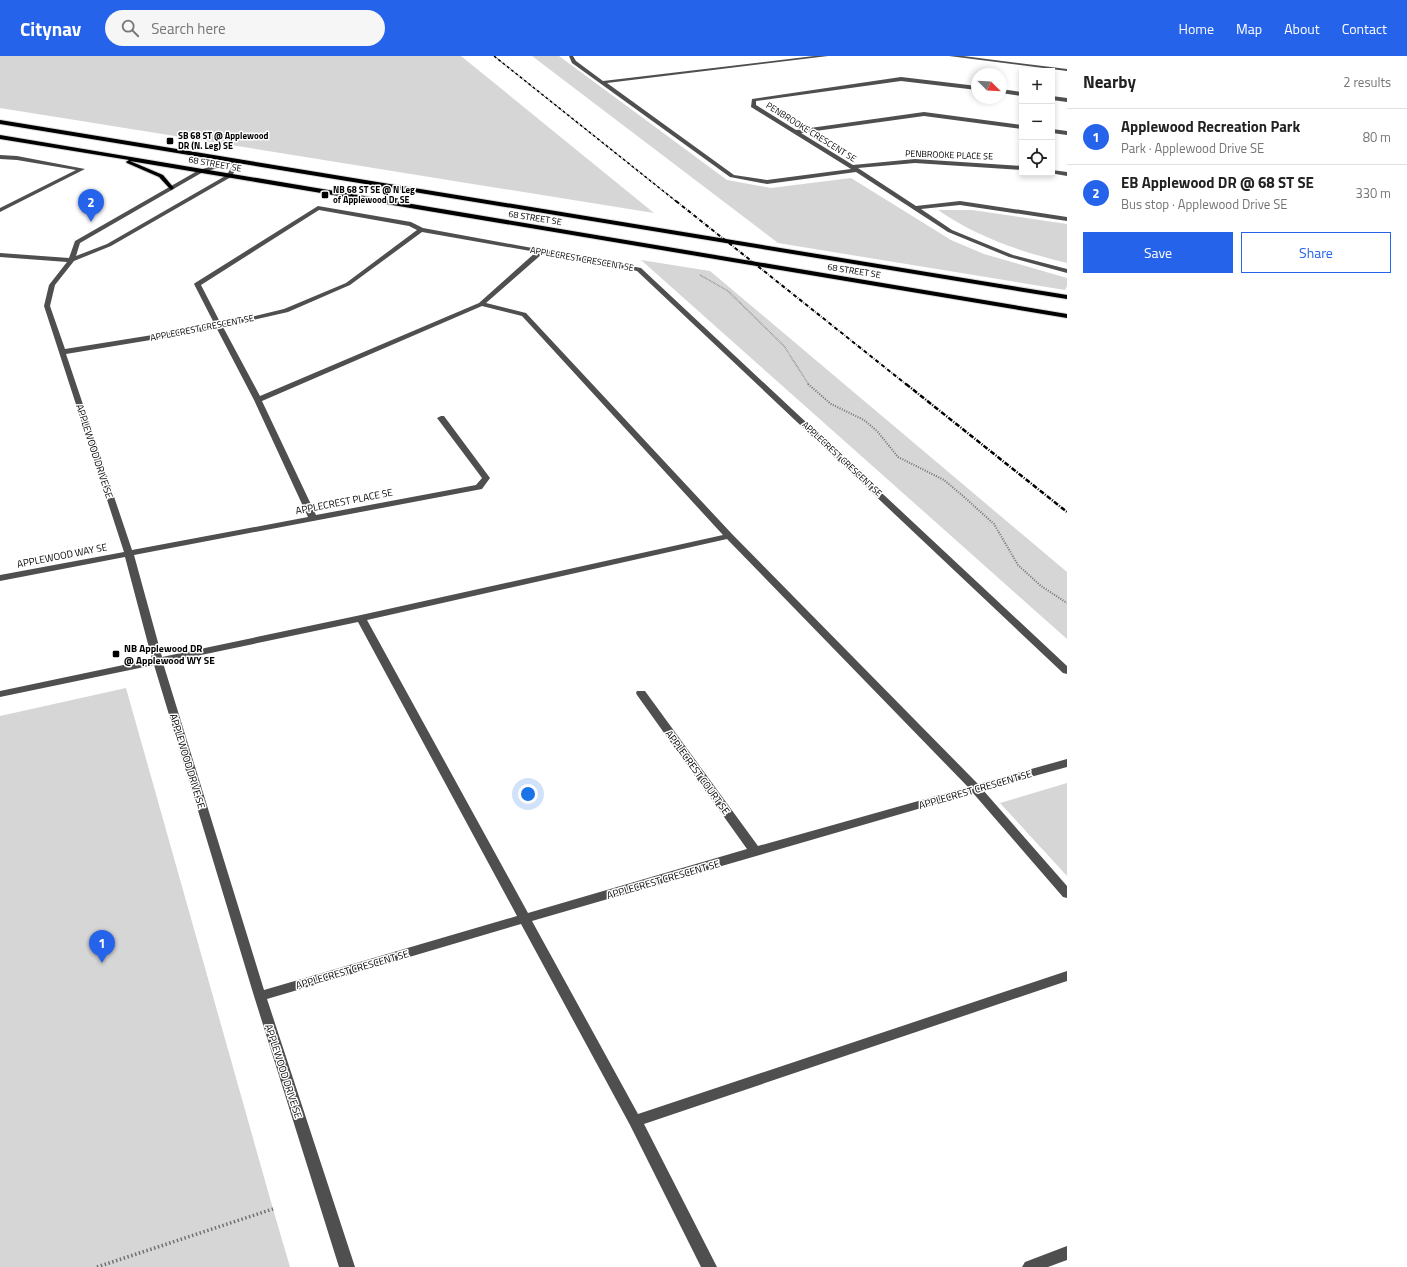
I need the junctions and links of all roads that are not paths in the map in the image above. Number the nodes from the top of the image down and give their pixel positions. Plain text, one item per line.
1 (571, 56) edge
2 (826, 56) edge
3 (951, 56) edge
4 (1067, 70) edge
5 (603, 82) junction
6 (971, 87) edge
7 (1007, 92) edge
8 (1019, 94) edge
9 (1055, 98) edge
10 (1067, 100) edge
11 (0, 122) edge
12 (1019, 127) edge
13 (1055, 131) edge
14 (795, 132) junction
15 (1067, 133) edge
16 (0, 137) edge
17 (114, 156) junction
18 (0, 157) edge
19 (238, 161) junction
20 (1019, 168) edge
21 (854, 169) junction
22 (201, 171) junction
23 (1055, 172) edge
24 (1067, 174) edge
25 (229, 176) junction
26 (170, 188) junction
27 (915, 208) junction
28 (0, 210) edge
29 (1067, 219) edge
30 (421, 230) junction
31 (540, 252) junction
32 (0, 255) edge
33 (72, 260) junction
34 (1067, 271) edge
35 (1067, 297) edge
36 (481, 304) junction
37 (1067, 316) edge
38 (220, 326) junction
39 (63, 352) junction
40 (258, 400) junction
41 (441, 418) dead end
42 (312, 518) junction
43 (729, 536) junction
44 (129, 554) junction
45 (0, 578) edge
46 (361, 618) junction
47 (158, 661) junction
48 (1067, 671) edge
49 (642, 693) dead end
50 (0, 694) edge
51 (1067, 763) edge
52 (976, 789) junction
53 (755, 851) junction
54 (1067, 894) edge
55 (524, 920) junction
56 (1067, 976) edge
57 (260, 996) junction
58 (635, 1121) junction
59 (1067, 1253) edge
60 (347, 1267) edge
61 (709, 1267) edge
62 (1030, 1267) edge

1 - 5 street, PENBROOKE PLACE SE
2 - 5 street
3 - 4 street
5 - 21 street, PENBROOKE PLACE SE
6 - 14 street, PENBROOKE CRESCENT SE
7 - 8 street
9 - 10 street
11 - 19 main road, 68 STREET SE
12 - 14 street
13 - 15 street
14 - 21 street, PENBROOKE CRESCENT SE
16 - 17 main road, 68 STREET SE
17 - 22 main road, 68 STREET SE
17 - 26 main road
18 - 28 street
19 - 22 street, APPLEWOOD DRIVE SE
19 - 25 street, APPLEWOOD DRIVE SE
19 - 35 main road, 68 STREET SE
20 - 21 street, PENBROOKE PLACE SE
21 - 27 street, PENBROOKE CRESCENT SE
22 - 25 main road, 68 STREET SE
22 - 26 street, APPLEWOOD DRIVE SE
23 - 24 street
25 - 33 street, APPLEWOOD DRIVE SE
25 - 37 main road, 68 STREET SE
26 - 33 street, APPLEWOOD DRIVE SE
27 - 29 street
27 - 34 street, PENBROOKE CRESCENT SE
30 - 31 street, APPLECREST CRESCENT SE
30 - 38 street, APPLECREST CRESCENT SE
30 - 38 street
31 - 36 street
31 - 48 street, APPLECREST CRESCENT SE
32 - 33 street
33 - 39 street, APPLEWOOD DRIVE SE
36 - 40 street
36 - 43 street
38 - 39 street, APPLECREST CRESCENT SE
38 - 40 street
39 - 44 street, APPLEWOOD DRIVE SE
40 - 42 street
41 - 42 street, APPLECREST PLACE SE
42 - 44 street, APPLECREST PLACE SE
43 - 46 street
43 - 52 street
44 - 45 street, APPLEWOOD WAY SE
44 - 47 street, APPLEWOOD DRIVE SE
46 - 47 street
46 - 55 street
47 - 50 street
47 - 57 street, APPLEWOOD DRIVE SE
49 - 53 street, APPLECREST COURT SE
51 - 52 street, APPLECREST CRESCENT SE
52 - 53 street, APPLECREST CRESCENT SE
52 - 54 street
53 - 55 street, APPLECREST CRESCENT SE
55 - 57 street, APPLECREST CRESCENT SE
55 - 58 street
56 - 58 street
57 - 60 street, APPLEWOOD DRIVE SE
58 - 61 street
59 - 62 street

